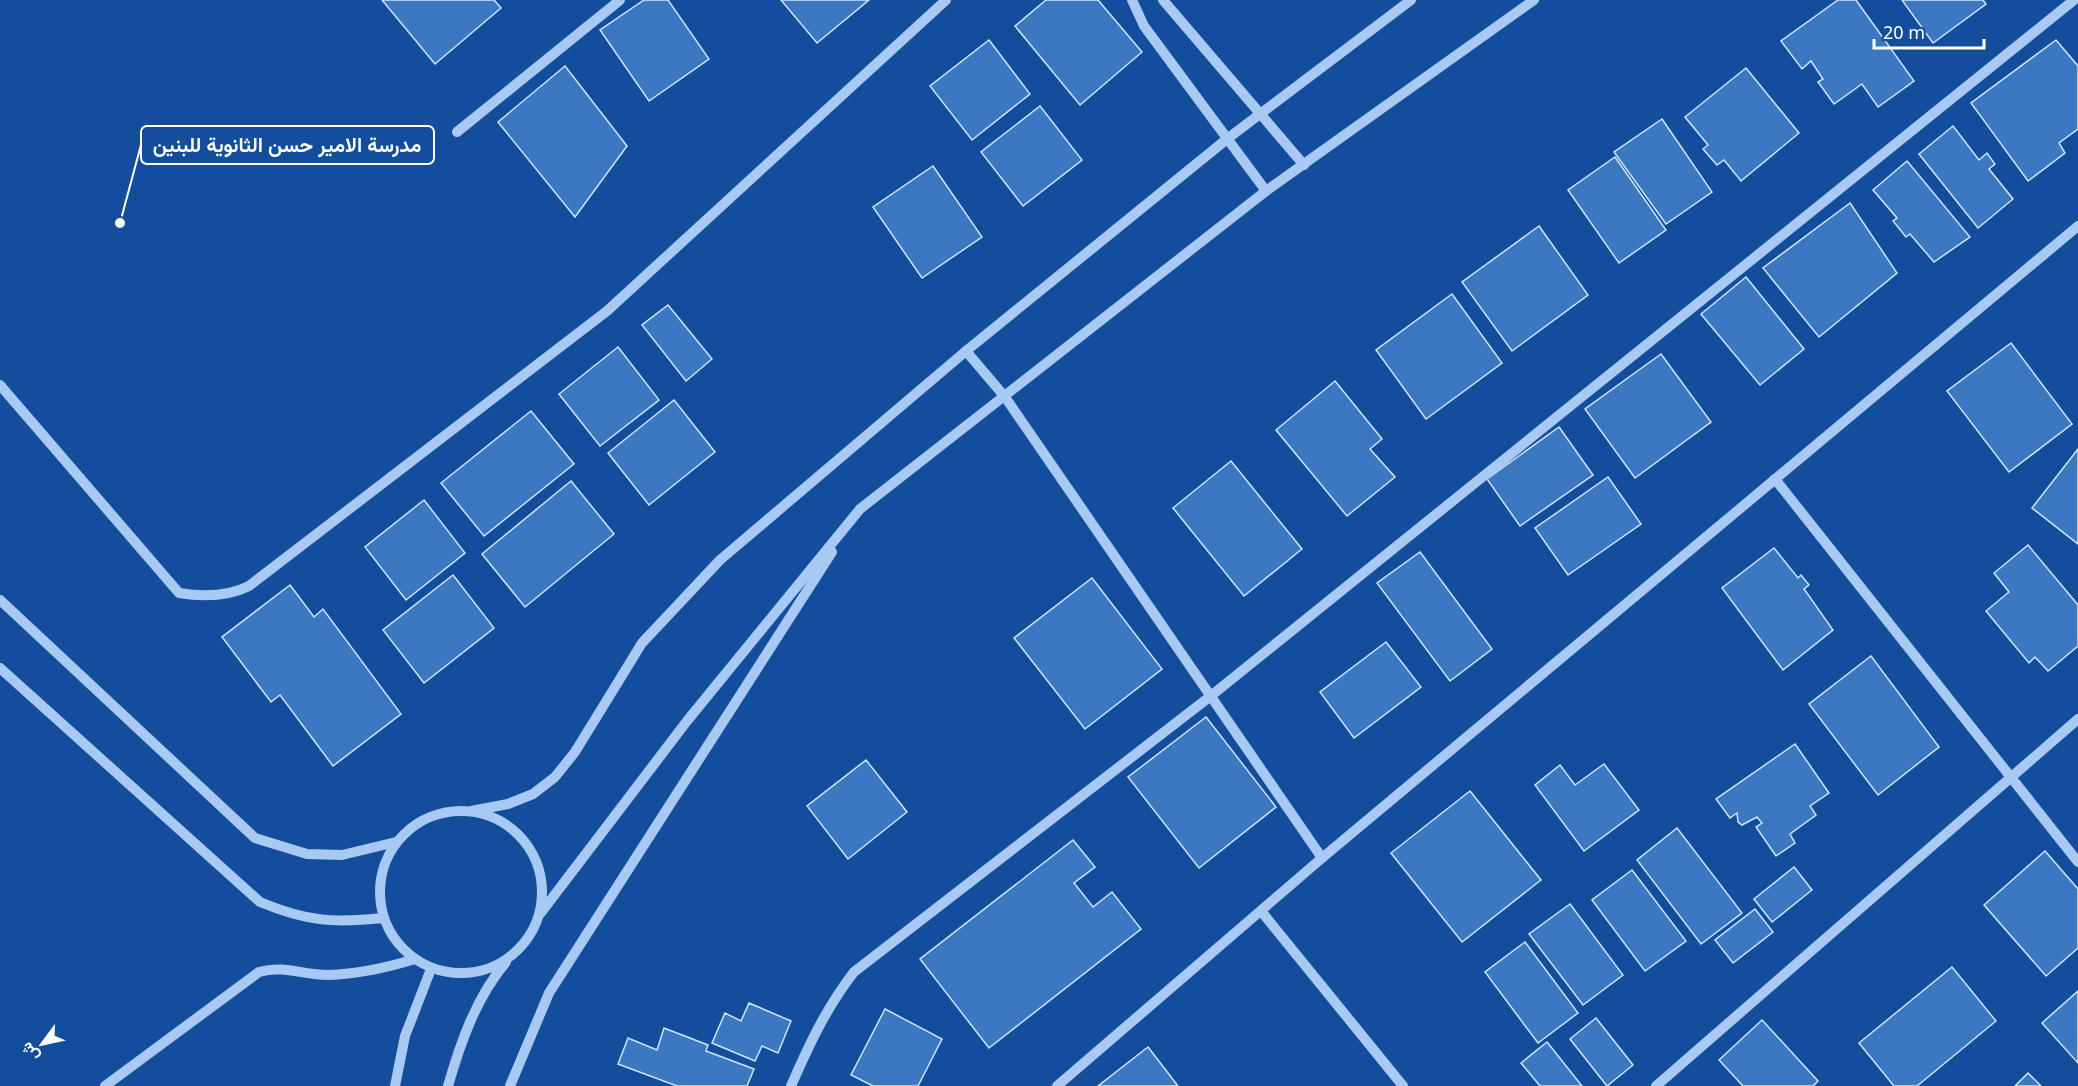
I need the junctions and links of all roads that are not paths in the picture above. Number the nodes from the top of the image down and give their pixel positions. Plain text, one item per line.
1 (620, 0) edge
2 (946, 0) edge
3 (1132, 0) edge
4 (1163, 0) edge
5 (1411, 0) edge
6 (1534, 0) edge
7 (2073, 0) edge
8 (1261, 115) junction
9 (457, 132) dead end
10 (1227, 139) junction
11 (1304, 165) junction
12 (1266, 191) junction
13 (2078, 226) edge
14 (966, 351) junction
15 (0, 385) edge
16 (1005, 397) junction
17 (1775, 479) junction
18 (860, 509) junction
19 (0, 600) edge
20 (0, 668) edge
21 (1212, 695) junction
22 (2078, 719) edge
23 (2011, 778) junction
24 (471, 811) junction
25 (396, 842) junction
26 (1322, 858) junction
27 (2078, 862) edge
28 (1261, 911) junction
29 (540, 914) junction
30 (384, 918) junction
31 (510, 958) junction
32 (415, 959) junction
33 (431, 969) junction
34 (105, 1086) edge
35 (395, 1086) edge
36 (448, 1086) edge
37 (510, 1086) edge
38 (791, 1086) edge
39 (1057, 1086) edge
40 (1403, 1086) edge
41 (1656, 1086) edge

1 - 9 street
2 - 15 street
3 - 10 street
4 - 8 street
5 - 8 street
6 - 11 street
7 - 21 street
8 - 10 street
8 - 11 street
10 - 12 street
10 - 14 street
11 - 12 street
12 - 16 street
13 - 17 street
14 - 16 street
14 - 24 street
16 - 18 street
16 - 21 street
17 - 23 street
17 - 26 street
18 - 29 street
18 - 37 street
19 - 25 street
20 - 30 street
21 - 26 street
21 - 38 street
22 - 23 street
23 - 27 street
23 - 41 street
24 - 25 street
24 - 29 street
25 - 30 street
26 - 28 street
28 - 39 street
28 - 40 street
29 - 31 street
30 - 32 street
31 - 33 street
31 - 36 street
32 - 33 street
32 - 34 street
33 - 35 street

